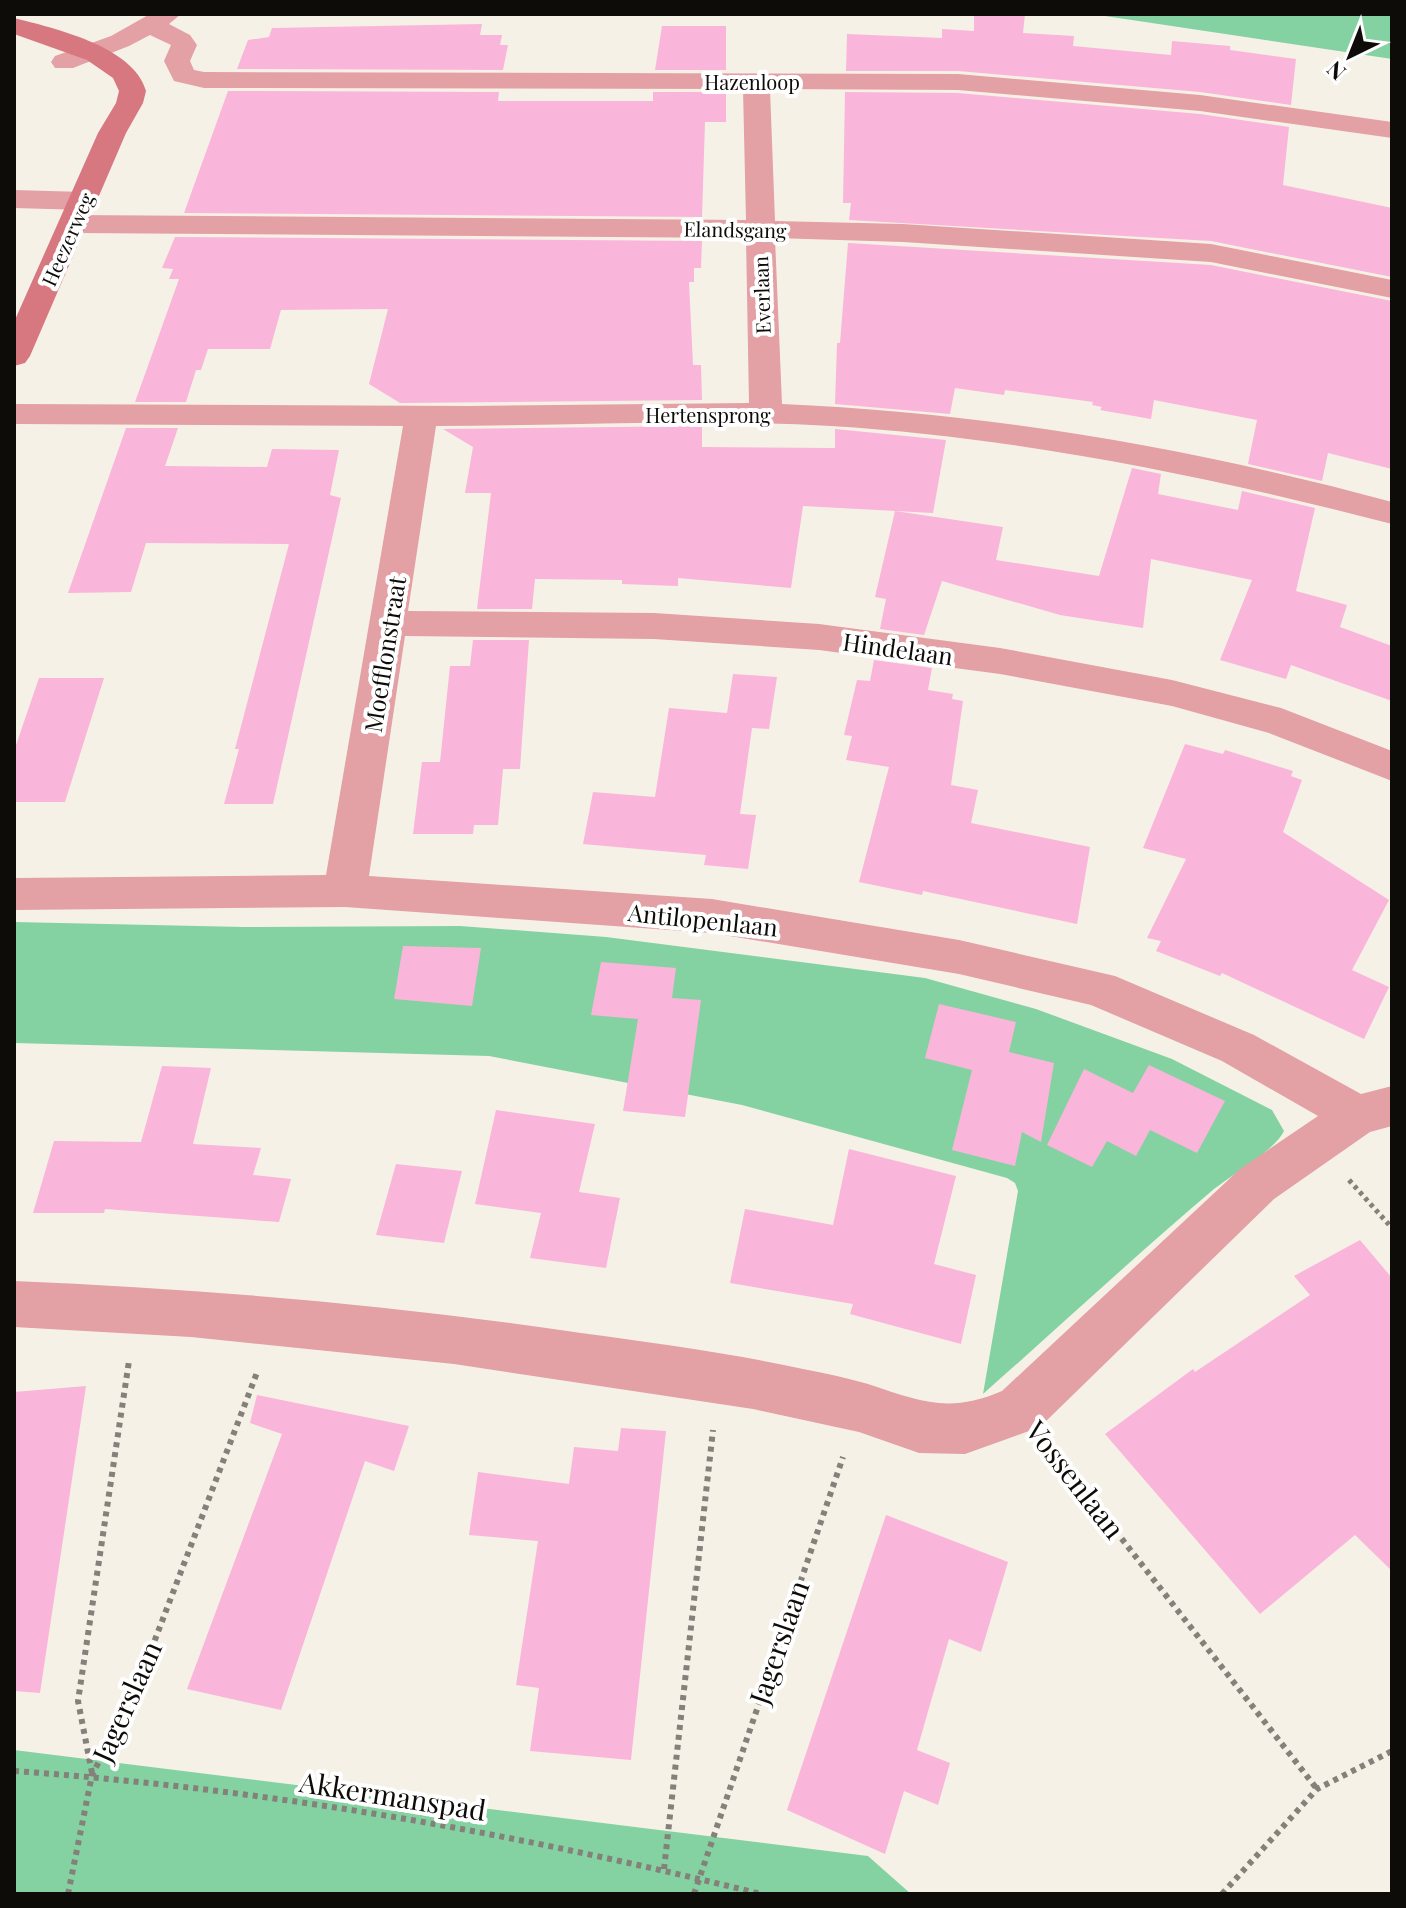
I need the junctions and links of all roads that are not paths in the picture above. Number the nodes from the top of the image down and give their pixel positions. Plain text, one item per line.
1 (160, 20) edge
2 (14, 26) edge
3 (14, 41) edge
4 (91, 52) junction
5 (64, 62) junction
6 (756, 81) junction
7 (117, 121) junction
8 (1392, 130) edge
9 (14, 199) edge
10 (79, 212) junction
11 (759, 229) junction
12 (1392, 289) edge
13 (14, 356) edge
14 (766, 413) junction
15 (14, 414) edge
16 (421, 416) junction
17 (1392, 513) edge
18 (389, 623) junction
19 (1392, 767) edge
20 (345, 891) junction
21 (14, 894) edge
22 (1375, 1110) edge
23 (14, 1304) edge

1 - 4 street
1 - 6 street, Hazenloop
2 - 4 street
3 - 5 street
4 - 5 street
4 - 7 street, Heezerweg
5 - 7 street
6 - 8 street, Hazenloop
6 - 11 street, Everlaan
7 - 10 street, Heezerweg
9 - 10 street, Elandsgang
10 - 11 street, Elandsgang
10 - 13 street, Heezerweg
11 - 12 street, Elandsgang
11 - 14 street, Everlaan
14 - 16 street, Hertensprong
14 - 17 street, Hertensprong
15 - 16 street, Hertensprong
16 - 18 street, Moefflonstraat
18 - 19 street, Hindelaan
18 - 20 street, Moefflonstraat
20 - 21 street, Antilopenlaan
20 - 22 street, Antilopenlaan
22 - 23 street, Vossenlaan

